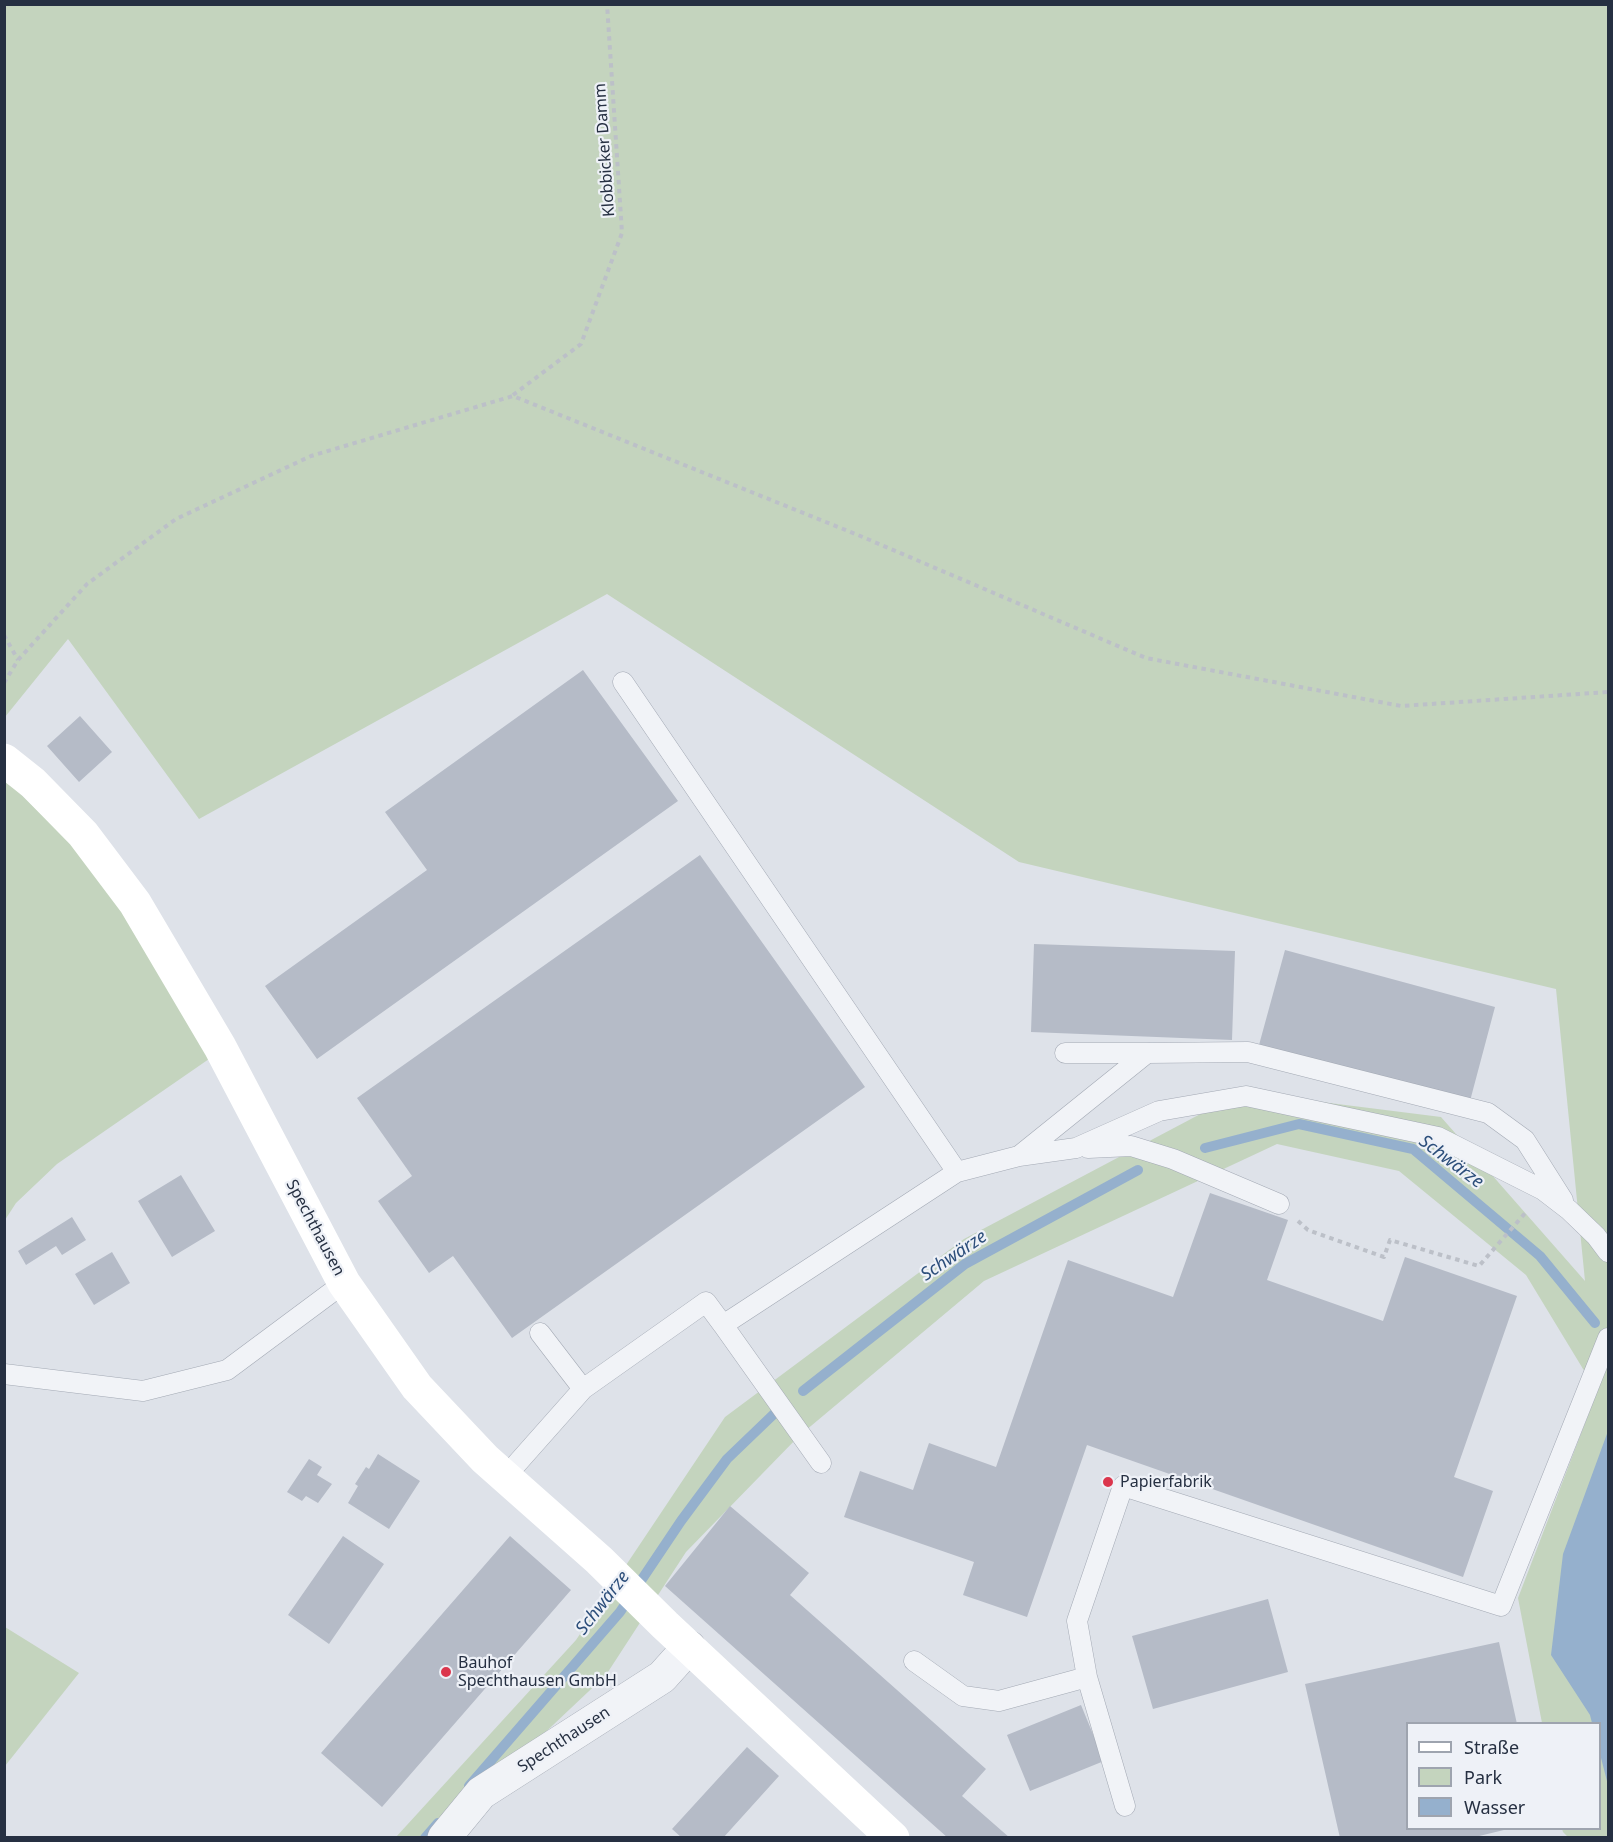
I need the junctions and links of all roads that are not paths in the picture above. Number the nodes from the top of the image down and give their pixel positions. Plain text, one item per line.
1 (623, 682) dead end
2 (4, 760) edge
3 (1065, 1053) dead end
4 (1147, 1053) junction
5 (1076, 1148) junction
6 (1019, 1156) junction
7 (957, 1172) junction
8 (1279, 1204) road end
9 (1569, 1210) junction
10 (1608, 1252) edge
11 (344, 1283) junction
12 (723, 1325) junction
13 (540, 1334) dead end
14 (1608, 1338) edge
15 (4, 1374) edge
16 (583, 1389) junction
17 (821, 1463) dead end
18 (505, 1477) junction
19 (689, 1647) junction
20 (914, 1661) dead end
21 (1087, 1677) junction
22 (1125, 1806) dead end
23 (444, 1838) edge
24 (893, 1838) edge

1 - 7 lane
2 - 11 main road, Spechthausen
3 - 4 lane
4 - 6 lane
4 - 9 lane
5 - 6 lane
5 - 8 lane
5 - 9 lane
6 - 7 lane
7 - 12 lane
9 - 10 lane
11 - 15 lane
11 - 18 main road, Spechthausen
12 - 16 lane
12 - 17 lane
13 - 16 lane
14 - 21 lane
16 - 18 lane
18 - 19 main road, Spechthausen
19 - 23 street, Spechthausen
19 - 24 main road, Spechthausen
20 - 21 lane
21 - 22 lane

